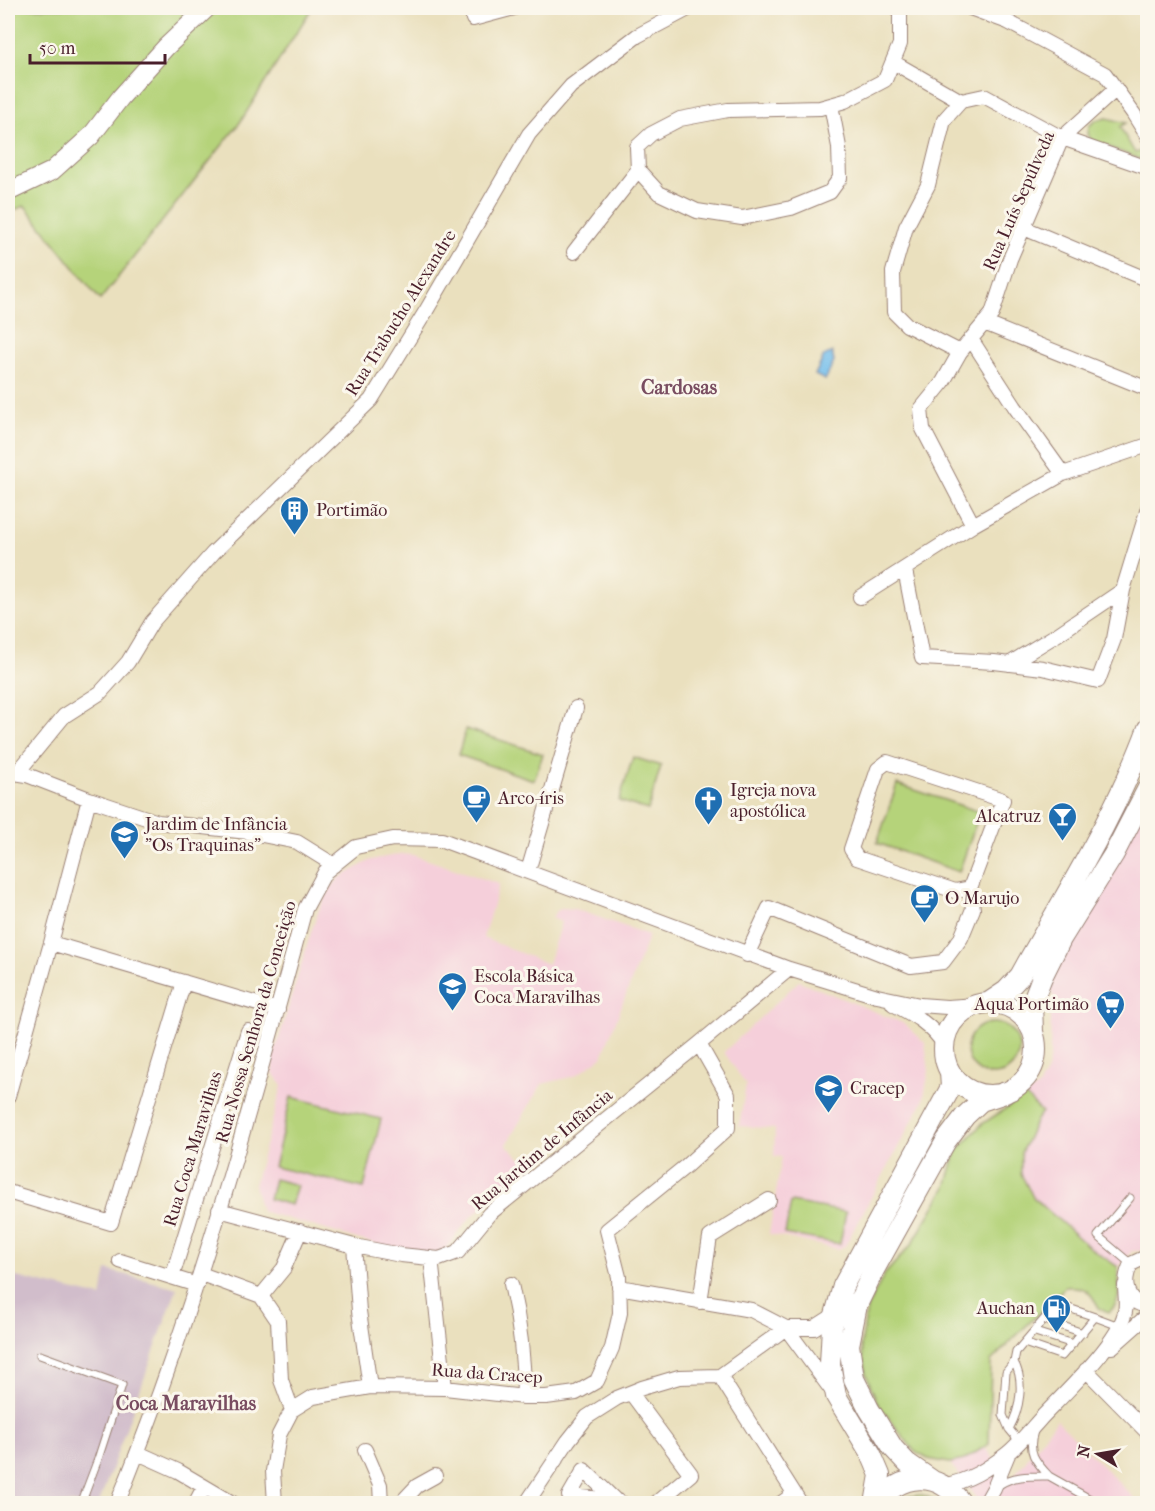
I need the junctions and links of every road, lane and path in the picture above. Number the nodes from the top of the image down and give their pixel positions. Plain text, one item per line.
1 (207, 8) edge
2 (514, 8) edge
3 (690, 8) edge
4 (900, 8) edge
5 (970, 8) edge
6 (473, 19) dead end
7 (892, 62) junction
8 (1116, 89) junction
9 (961, 101) junction
10 (831, 105) junction
11 (1148, 137) edge
12 (1062, 138) junction
13 (1148, 168) edge
14 (638, 170) junction
15 (8, 192) edge
16 (1024, 228) junction
17 (574, 252) dead end
18 (1148, 280) edge
19 (984, 323) junction
20 (971, 339) junction
21 (960, 352) junction
22 (1148, 389) edge
23 (1148, 445) edge
24 (1063, 474) junction
25 (1148, 508) edge
26 (973, 525) junction
27 (905, 570) junction
28 (1123, 590) junction
29 (860, 597) dead end
30 (1009, 664) junction
31 (576, 708) dead end
32 (1148, 728) edge
33 (12, 772) edge
34 (1148, 788) edge
35 (89, 800) junction
36 (334, 865) junction
37 (528, 871) junction
38 (970, 888) junction
39 (51, 943) junction
40 (747, 955) junction
41 (789, 969) junction
42 (184, 982) junction
43 (877, 996) junction
44 (983, 1004) junction
45 (278, 1010) junction
46 (248, 1031) dead end
47 (1033, 1032) junction
48 (699, 1044) junction
49 (945, 1046) junction
50 (12, 1060) edge
51 (950, 1072) junction
52 (1005, 1093) junction
53 (8, 1096) edge
54 (227, 1099) junction
55 (250, 1104) junction
56 (8, 1192) edge
57 (1130, 1198) dead end
58 (769, 1200) dead end
59 (219, 1210) junction
60 (300, 1231) junction
61 (354, 1246) junction
62 (1148, 1256) edge
63 (431, 1258) junction
64 (120, 1261) dead end
65 (1131, 1264) junction
66 (172, 1277) junction
67 (199, 1280) junction
68 (511, 1284) dead end
69 (1125, 1285) junction
70 (619, 1287) junction
71 (261, 1296) junction
72 (700, 1302) junction
73 (1148, 1306) edge
74 (836, 1314) junction
75 (1148, 1315) edge
76 (1095, 1317) junction
77 (1046, 1320) junction
78 (1119, 1326) junction
79 (786, 1328) junction
80 (1035, 1332) junction
81 (1083, 1333) junction
82 (1024, 1343) junction
83 (1073, 1344) junction
84 (40, 1356) dead end
85 (1014, 1362) junction
86 (1086, 1370) junction
87 (720, 1376) junction
88 (370, 1387) junction
89 (445, 1388) junction
90 (631, 1393) junction
91 (836, 1396) junction
92 (524, 1397) junction
93 (292, 1410) junction
94 (1037, 1422) junction
95 (1009, 1429) junction
96 (1148, 1433) edge
97 (1019, 1441) junction
98 (365, 1450) dead end
99 (1009, 1452) junction
100 (138, 1453) junction
101 (435, 1476) dead end
102 (1049, 1476) junction
103 (939, 1483) junction
104 (204, 1487) junction
105 (994, 1488) junction
106 (798, 1499) edge
107 (81, 1503) edge
108 (117, 1503) edge
109 (195, 1503) edge
110 (234, 1503) edge
111 (275, 1503) edge
112 (381, 1503) edge
113 (400, 1503) edge
114 (526, 1503) edge
115 (655, 1503) edge
116 (780, 1503) edge
117 (876, 1503) edge
118 (962, 1503) edge
119 (985, 1503) edge
120 (1099, 1503) edge

1 - 15 street
2 - 6 street
3 - 33 street, Rua Trabucho Alexandre
4 - 7 street
5 - 8 street
7 - 9 street
7 - 10 street
8 - 11 street
8 - 12 street, Rua Luís Sepúlveda
9 - 12 street
9 - 21 street
10 - 14 street
10 - 14 street
12 - 13 street
12 - 16 street, Rua Luís Sepúlveda
14 - 17 street
16 - 18 street
16 - 19 street, Rua Luís Sepúlveda
19 - 20 street, Rua Luís Sepúlveda
19 - 22 street
20 - 21 street, Rua Luís Sepúlveda
20 - 24 street
21 - 26 street, Rua Luís Sepúlveda
23 - 24 street
24 - 26 street
25 - 28 street
26 - 27 street
27 - 29 street
27 - 30 street
28 - 30 street
28 - 30 street
31 - 37 street
32 - 44 main road
33 - 35 street
34 - 47 main road
35 - 36 street
35 - 39 street
36 - 37 street, Rua Nossa Senhora da Conceição
36 - 45 street, Rua Nossa Senhora da Conceição
37 - 40 street, Rua Nossa Senhora da Conceição
38 - 38 street
38 - 40 street
39 - 42 street
39 - 50 street
40 - 41 street, Rua Nossa Senhora da Conceição
41 - 43 street, Rua Nossa Senhora da Conceição
41 - 48 street, Rua Jardim de Infância
42 - 45 street
42 - 56 street
43 - 44 street
43 - 49 street
44 - 47 main road
44 - 49 main road
45 - 55 street, Rua Nossa Senhora da Conceição
46 - 54 street, Rua Coca Maravilhas
47 - 52 main road
48 - 63 street, Rua Jardim de Infância
48 - 70 street, Rua da Cracep
49 - 51 main road
50 - 53 street
51 - 52 main road
51 - 74 main road
52 - 103 main road
54 - 55 street
54 - 66 street, Rua Coca Maravilhas
55 - 59 street, Rua Nossa Senhora da Conceição
57 - 65 lane
58 - 72 street
59 - 60 street, Rua Jardim de Infância
59 - 67 street, Rua Nossa Senhora da Conceição
60 - 61 street, Rua Jardim de Infância
60 - 71 street
61 - 63 street, Rua Jardim de Infância
61 - 88 street
62 - 65 street
63 - 89 street
64 - 66 street
65 - 69 street
66 - 67 street
67 - 71 street
67 - 100 street, Rua Nossa Senhora da Conceição
68 - 92 street
69 - 73 street
69 - 78 street
70 - 72 street
70 - 92 street, Rua da Cracep
71 - 93 street
72 - 79 street
74 - 79 street
74 - 91 main road
75 - 86 street
76 - 77 lane
76 - 78 lane
76 - 81 lane
77 - 80 lane
77 - 81 lane
78 - 86 street
79 - 87 street
79 - 91 street
80 - 82 lane
80 - 83 lane
81 - 83 lane
82 - 83 lane
82 - 85 lane
84 - 107 lane
85 - 95 lane
85 - 95 lane
86 - 94 street
86 - 96 street
87 - 90 street
87 - 106 street
88 - 89 street, Rua da Cracep
88 - 93 street, Rua da Cracep
89 - 92 street, Rua da Cracep
90 - 114 street
90 - 115 street
91 - 117 main road
93 - 111 street
94 - 97 street
94 - 102 lane
95 - 97 lane
97 - 99 street
98 - 112 street
99 - 103 street
99 - 105 street
100 - 104 street
100 - 108 street, Rua Nossa Senhora da Conceição
101 - 113 street
102 - 105 lane
102 - 120 lane
103 - 117 main road
103 - 118 main road
104 - 109 street
104 - 110 street
105 - 119 street
106 - 116 street

